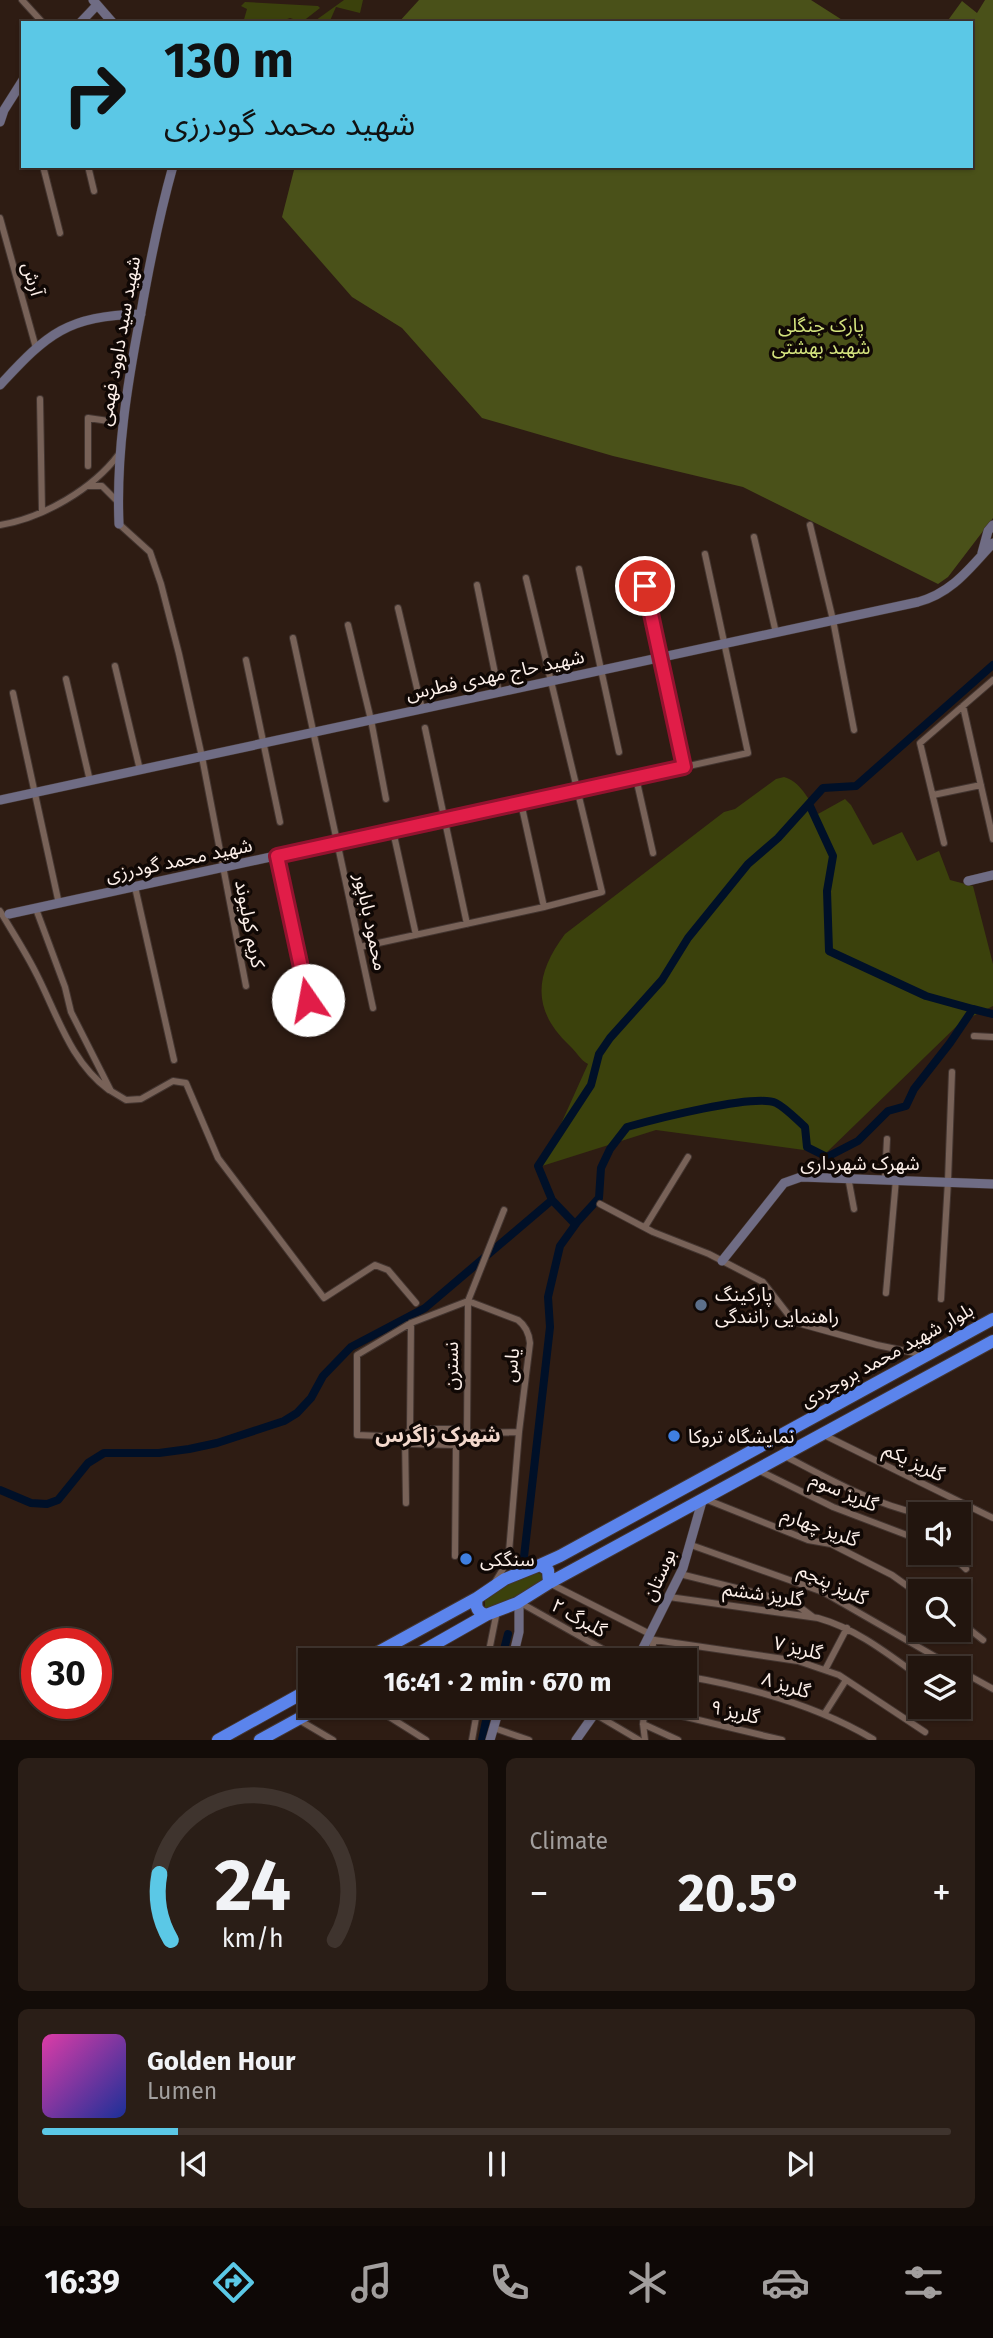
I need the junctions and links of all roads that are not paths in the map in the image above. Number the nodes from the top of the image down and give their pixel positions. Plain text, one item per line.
1 (23, 0) edge
2 (95, 2) edge
3 (41, 21) edge
4 (81, 21) edge
5 (111, 21) edge
6 (21, 85) edge
7 (3, 104) edge
8 (0, 122) edge
9 (44, 168) edge
10 (88, 168) edge
11 (172, 168) edge
12 (94, 191) dead end
13 (0, 218) edge
14 (60, 233) dead end
15 (4, 248) edge
16 (141, 314) junction
17 (36, 348) junction
18 (0, 385) edge
19 (40, 399) dead end
20 (122, 423) junction
21 (120, 454) junction
22 (88, 466) dead end
23 (86, 486) junction
24 (118, 502) junction
25 (42, 512) junction
26 (119, 524) joint
27 (0, 525) edge
28 (810, 525) dead end
29 (993, 525) edge
30 (754, 537) dead end
31 (993, 543) edge
32 (705, 554) dead end
33 (982, 555) junction
34 (639, 562) dead end
35 (579, 569) dead end
36 (526, 578) dead end
37 (477, 584) dead end
38 (398, 608) dead end
39 (833, 620) junction
40 (348, 625) dead end
41 (776, 633) junction
42 (293, 638) dead end
43 (724, 644) junction
44 (660, 658) junction
45 (246, 660) dead end
46 (115, 666) dead end
47 (602, 670) junction
48 (66, 679) dead end
49 (993, 680) edge
50 (551, 681) junction
51 (499, 692) junction
52 (13, 693) dead end
53 (963, 706) junction
54 (422, 709) junction
55 (371, 720) junction
56 (425, 728) dead end
57 (854, 730) dead end
58 (314, 732) junction
59 (263, 744) junction
60 (619, 752) dead end
61 (202, 757) junction
62 (684, 767) junction
63 (140, 770) junction
64 (636, 778) junction
65 (90, 781) junction
66 (981, 785) junction
67 (577, 790) junction
68 (34, 793) junction
69 (933, 794) junction
70 (386, 799) dead end
71 (0, 800) edge
72 (521, 803) junction
73 (444, 820) junction
74 (280, 822) dead end
75 (393, 831) junction
76 (993, 839) edge
77 (944, 842) dead end
78 (338, 843) junction
79 (653, 853) dead end
80 (277, 856) junction
81 (223, 868) junction
82 (993, 875) edge
83 (968, 881) dead end
84 (135, 887) junction
85 (59, 904) junction
86 (544, 907) junction
87 (36, 909) junction
88 (5, 913) edge
89 (467, 924) junction
90 (416, 935) junction
91 (360, 947) junction
92 (246, 985) dead end
93 (308, 1000) dead end
94 (373, 1009) dead end
95 (974, 1036) dead end
96 (993, 1037) edge
97 (174, 1060) dead end
98 (952, 1072) dead end
99 (111, 1091) junction
100 (887, 1139) dead end
101 (688, 1157) dead end
102 (848, 1177) junction
103 (885, 1178) junction
104 (896, 1179) junction
105 (948, 1181) junction
106 (993, 1184) edge
107 (600, 1204) dead end
108 (854, 1209) dead end
109 (504, 1210) dead end
110 (645, 1227) junction
111 (722, 1261) junction
112 (886, 1293) dead end
113 (941, 1299) dead end
114 (468, 1301) junction
115 (416, 1303) dead end
116 (993, 1319) edge
117 (411, 1323) junction
118 (993, 1341) edge
119 (927, 1355) junction
120 (410, 1429) junction
121 (519, 1432) junction
122 (464, 1434) junction
123 (822, 1434) junction
124 (405, 1437) junction
125 (456, 1445) junction
126 (783, 1455) junction
127 (757, 1469) junction
128 (704, 1498) junction
129 (406, 1503) dead end
130 (908, 1511) edge
131 (993, 1518) edge
132 (908, 1535) edge
133 (691, 1545) junction
134 (509, 1552) junction
135 (455, 1556) dead end
136 (962, 1565) edge
137 (537, 1566) junction
138 (966, 1569) dead end
139 (680, 1574) junction
140 (549, 1583) junction
141 (908, 1586) edge
142 (491, 1589) junction
143 (669, 1597) junction
144 (477, 1598) junction
145 (519, 1602) junction
146 (491, 1613) junction
147 (814, 1618) junction
148 (847, 1628) junction
149 (971, 1630) edge
150 (651, 1638) junction
151 (983, 1640) dead end
152 (386, 1648) edge
153 (428, 1648) edge
154 (488, 1648) edge
155 (515, 1648) edge
156 (601, 1648) edge
157 (644, 1648) edge
158 (650, 1648) edge
159 (934, 1656) edge
160 (908, 1668) edge
161 (825, 1670) junction
162 (971, 1677) edge
163 (697, 1679) edge
164 (846, 1679) junction
165 (993, 1689) edge
166 (298, 1696) edge
167 (825, 1713) junction
168 (391, 1718) edge
169 (476, 1718) edge
170 (497, 1718) edge
171 (592, 1718) edge
172 (604, 1718) edge
173 (643, 1718) edge
174 (689, 1718) edge
175 (298, 1719) joint
176 (643, 1724) junction
177 (494, 1728) junction
178 (925, 1732) dead end
179 (873, 1739) edge
180 (218, 1740) edge
181 (260, 1740) edge
182 (333, 1740) edge
183 (426, 1740) edge
184 (472, 1740) edge
185 (490, 1740) edge
186 (529, 1740) edge
187 (576, 1740) edge
188 (639, 1740) edge
189 (645, 1740) edge
190 (678, 1740) edge
191 (782, 1740) edge

1 - 3 street
2 - 4 street
2 - 5 street
6 - 7 street
7 - 8 street
9 - 14 street
10 - 12 street
11 - 16 street, شهید سید داوود فهمی
13 - 15 street, آرش
15 - 17 street, آرش
16 - 17 street
16 - 20 street, شهید سید داوود فهمی
17 - 18 street
19 - 25 street
20 - 21 street, شهید سید داوود فهمی
20 - 22 street
21 - 23 street
21 - 24 street, شهید سید داوود فهمی
23 - 24 street
23 - 25 street
24 - 26 street, شهید سید داوود فهمی
25 - 27 street
26 - 61 street, کریم کولیوند
28 - 39 street
29 - 33 street
30 - 41 street
31 - 33 street, شهید حاج مهدی فطرس
32 - 43 street
33 - 39 street, شهید حاج مهدی فطرس
34 - 44 street
35 - 47 street
36 - 50 street
37 - 51 street
38 - 54 street
39 - 41 street, شهید حاج مهدی فطرس
39 - 57 street
40 - 55 street
41 - 43 street, شهید حاج مهدی فطرس
42 - 58 street, محمود باباپور
43 - 44 street, شهید حاج مهدی فطرس
43 - 62 street
44 - 47 street, شهید حاج مهدی فطرس
44 - 62 street
45 - 59 street
46 - 63 street
47 - 50 street, شهید حاج مهدی فطرس
47 - 60 street
48 - 65 street
49 - 53 street
50 - 51 street, شهید حاج مهدی فطرس
50 - 67 street
51 - 54 street, شهید حاج مهدی فطرس
52 - 68 street
53 - 66 street
53 - 69 street
54 - 55 street, شهید حاج مهدی فطرس
55 - 58 street, شهید حاج مهدی فطرس
55 - 70 street
56 - 73 street
58 - 59 street, شهید حاج مهدی فطرس
58 - 78 street, محمود باباپور
59 - 61 street, شهید حاج مهدی فطرس
59 - 74 street
61 - 63 street, شهید حاج مهدی فطرس
61 - 81 street, کریم کولیوند
62 - 64 street, شهید محمد گودرزی
63 - 65 street, شهید حاج مهدی فطرس
64 - 67 street, شهید محمد گودرزی
64 - 79 street
65 - 68 street, شهید حاج مهدی فطرس
66 - 69 street
66 - 76 street
67 - 72 street, شهید محمد گودرزی
67 - 86 street
68 - 71 street, شهید حاج مهدی فطرس
68 - 85 street
69 - 77 street
72 - 73 street, شهید محمد گودرزی
72 - 86 street
73 - 75 street, شهید محمد گودرزی
73 - 89 street
75 - 78 street, شهید محمد گودرزی
75 - 90 street
78 - 80 street, شهید محمد گودرزی
78 - 91 street, محمود باباپور
80 - 81 street, شهید محمد گودرزی
80 - 93 street
81 - 84 street, شهید محمد گودرزی
81 - 92 street, کریم کولیوند
82 - 83 street
84 - 85 street, شهید محمد گودرزی
84 - 97 street
85 - 87 street, شهید محمد گودرزی
86 - 89 street
87 - 88 street, شهید محمد گودرزی
87 - 99 street
88 - 99 street
89 - 90 street
90 - 91 street
91 - 94 street, محمود باباپور
95 - 96 street
98 - 105 street
99 - 115 street
100 - 103 street
101 - 110 street
102 - 103 street, شهرک شهرداری
102 - 108 street
102 - 111 street, شهرک شهرداری
103 - 104 street, شهرک شهرداری
104 - 105 street, شهرک شهرداری
104 - 112 street
105 - 106 street, شهرک شهرداری
105 - 113 street
107 - 110 street
109 - 114 street
110 - 111 street
111 - 119 street
114 - 117 street
114 - 121 street, یاس
114 - 122 street, نسترن
116 - 119 highway, بلوار شهید محمد بروجردی
117 - 120 street
117 - 124 street
118 - 123 highway, بلوار شهید محمد بروجردی
119 - 137 highway, بلوار شهید محمد بروجردی
120 - 122 street
120 - 124 street
121 - 122 street
121 - 134 street, یاس
122 - 125 street
123 - 126 highway, بلوار شهید محمد بروجردی
123 - 131 street, گلریز یکم
124 - 125 street
124 - 129 street
125 - 135 street
126 - 127 highway, بلوار شهید محمد بروجردی
126 - 130 street
127 - 128 highway, بلوار شهید محمد بروجردی
127 - 132 street, گلریز سوم
128 - 133 street, بوستان
128 - 140 highway, بلوار شهید محمد بروجردی
128 - 141 street, گلریز چهارم
133 - 139 street, بوستان
133 - 159 street, گلریز پنجم
134 - 137 street
134 - 142 street
136 - 138 street
137 - 140 highway
137 - 142 highway, بلوار شهید محمد بروجردی
139 - 143 street, بوستان
139 - 147 street
140 - 145 highway, بلوار شهید محمد بروجردی
140 - 150 street, گلریز ۷
142 - 144 highway, بلوار شهید محمد بروجردی
143 - 147 street, گلریز ششم
143 - 150 street, بوستان
144 - 146 highway
144 - 152 highway
145 - 146 highway, بلوار شهید محمد بروجردی
145 - 155 street
145 - 156 street, گلبرگ ۲
146 - 153 highway
146 - 154 street
147 - 148 street, گلریز ششم
148 - 160 street, گلریز ششم
148 - 161 street
149 - 151 street
150 - 157 street, بوستان
150 - 158 street
150 - 161 street, گلریز ۷
161 - 164 street, گلریز ۷
162 - 165 street, گلریز پنجم
163 - 167 street, گلریز ۸
164 - 167 street
164 - 178 street, گلریز ۷
166 - 180 highway
167 - 179 street, گلریز ۸
168 - 183 street
169 - 184 street
170 - 177 street
171 - 187 street
172 - 188 street
173 - 176 street
174 - 191 street, گلریز ۹
175 - 181 highway
175 - 182 street
176 - 189 street
176 - 190 street
177 - 185 street
177 - 186 street

